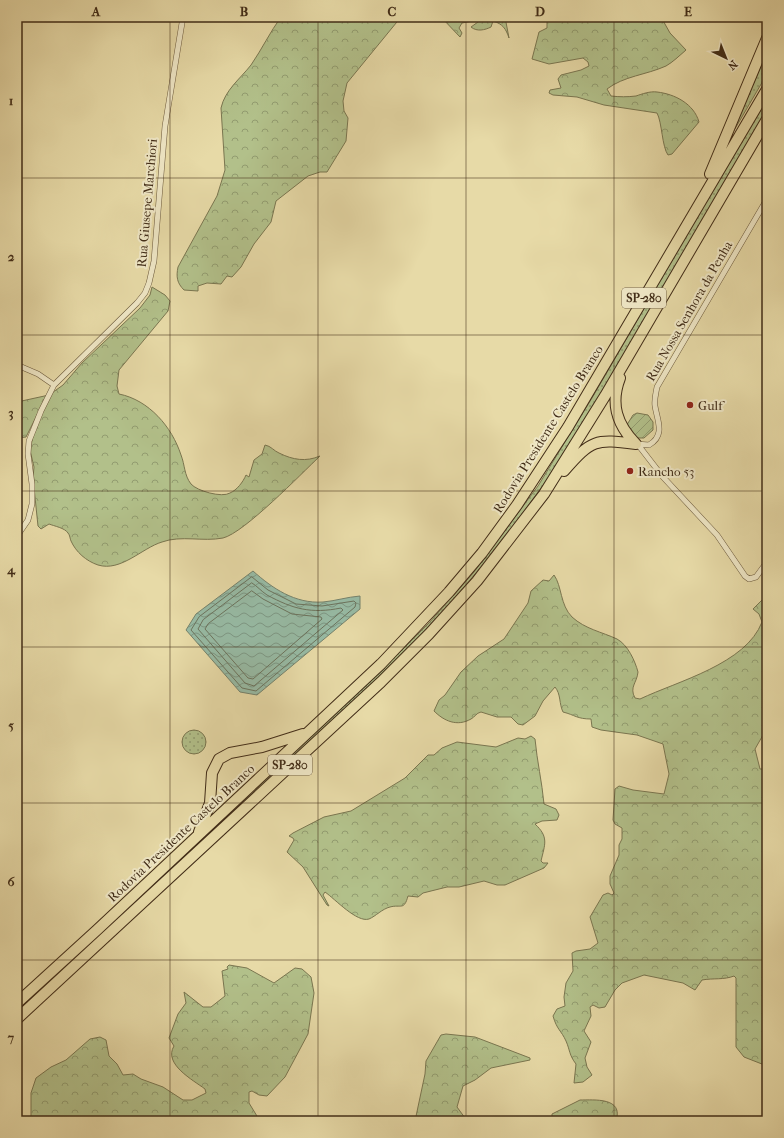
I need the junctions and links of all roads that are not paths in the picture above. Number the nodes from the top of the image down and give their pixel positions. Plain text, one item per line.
1 (183, 17) edge
2 (767, 38) edge
3 (767, 89) edge
4 (767, 119) edge
5 (767, 199) edge
6 (685, 227) junction
7 (633, 346) junction
8 (17, 365) edge
9 (54, 385) junction
10 (638, 445) junction
11 (544, 494) junction
12 (17, 536) edge
13 (767, 562) edge
14 (307, 733) junction
15 (198, 836) junction
16 (17, 1003) edge
17 (17, 1019) edge

1 - 9 street, Rua Giusepe Marchiori
2 - 6 highway
3 - 6 highway, Rodovia Presidente Castelo Branco / SP-280
4 - 7 highway, Rodovia Presidente Castelo Branco / SP-280
5 - 10 street, Rua Nossa Senhora da Penha
6 - 14 highway, Rodovia Presidente Castelo Branco / SP-280
7 - 10 highway
7 - 11 highway, Rodovia Presidente Castelo Branco / SP-280
8 - 9 street
9 - 12 street, Rua Giusepe Marchiori
10 - 11 highway
10 - 13 street
11 - 17 highway, Rodovia Presidente Castelo Branco / SP-280
14 - 15 highway, Rodovia Presidente Castelo Branco / SP-280
14 - 15 highway
15 - 16 highway, Rodovia Presidente Castelo Branco / SP-280

